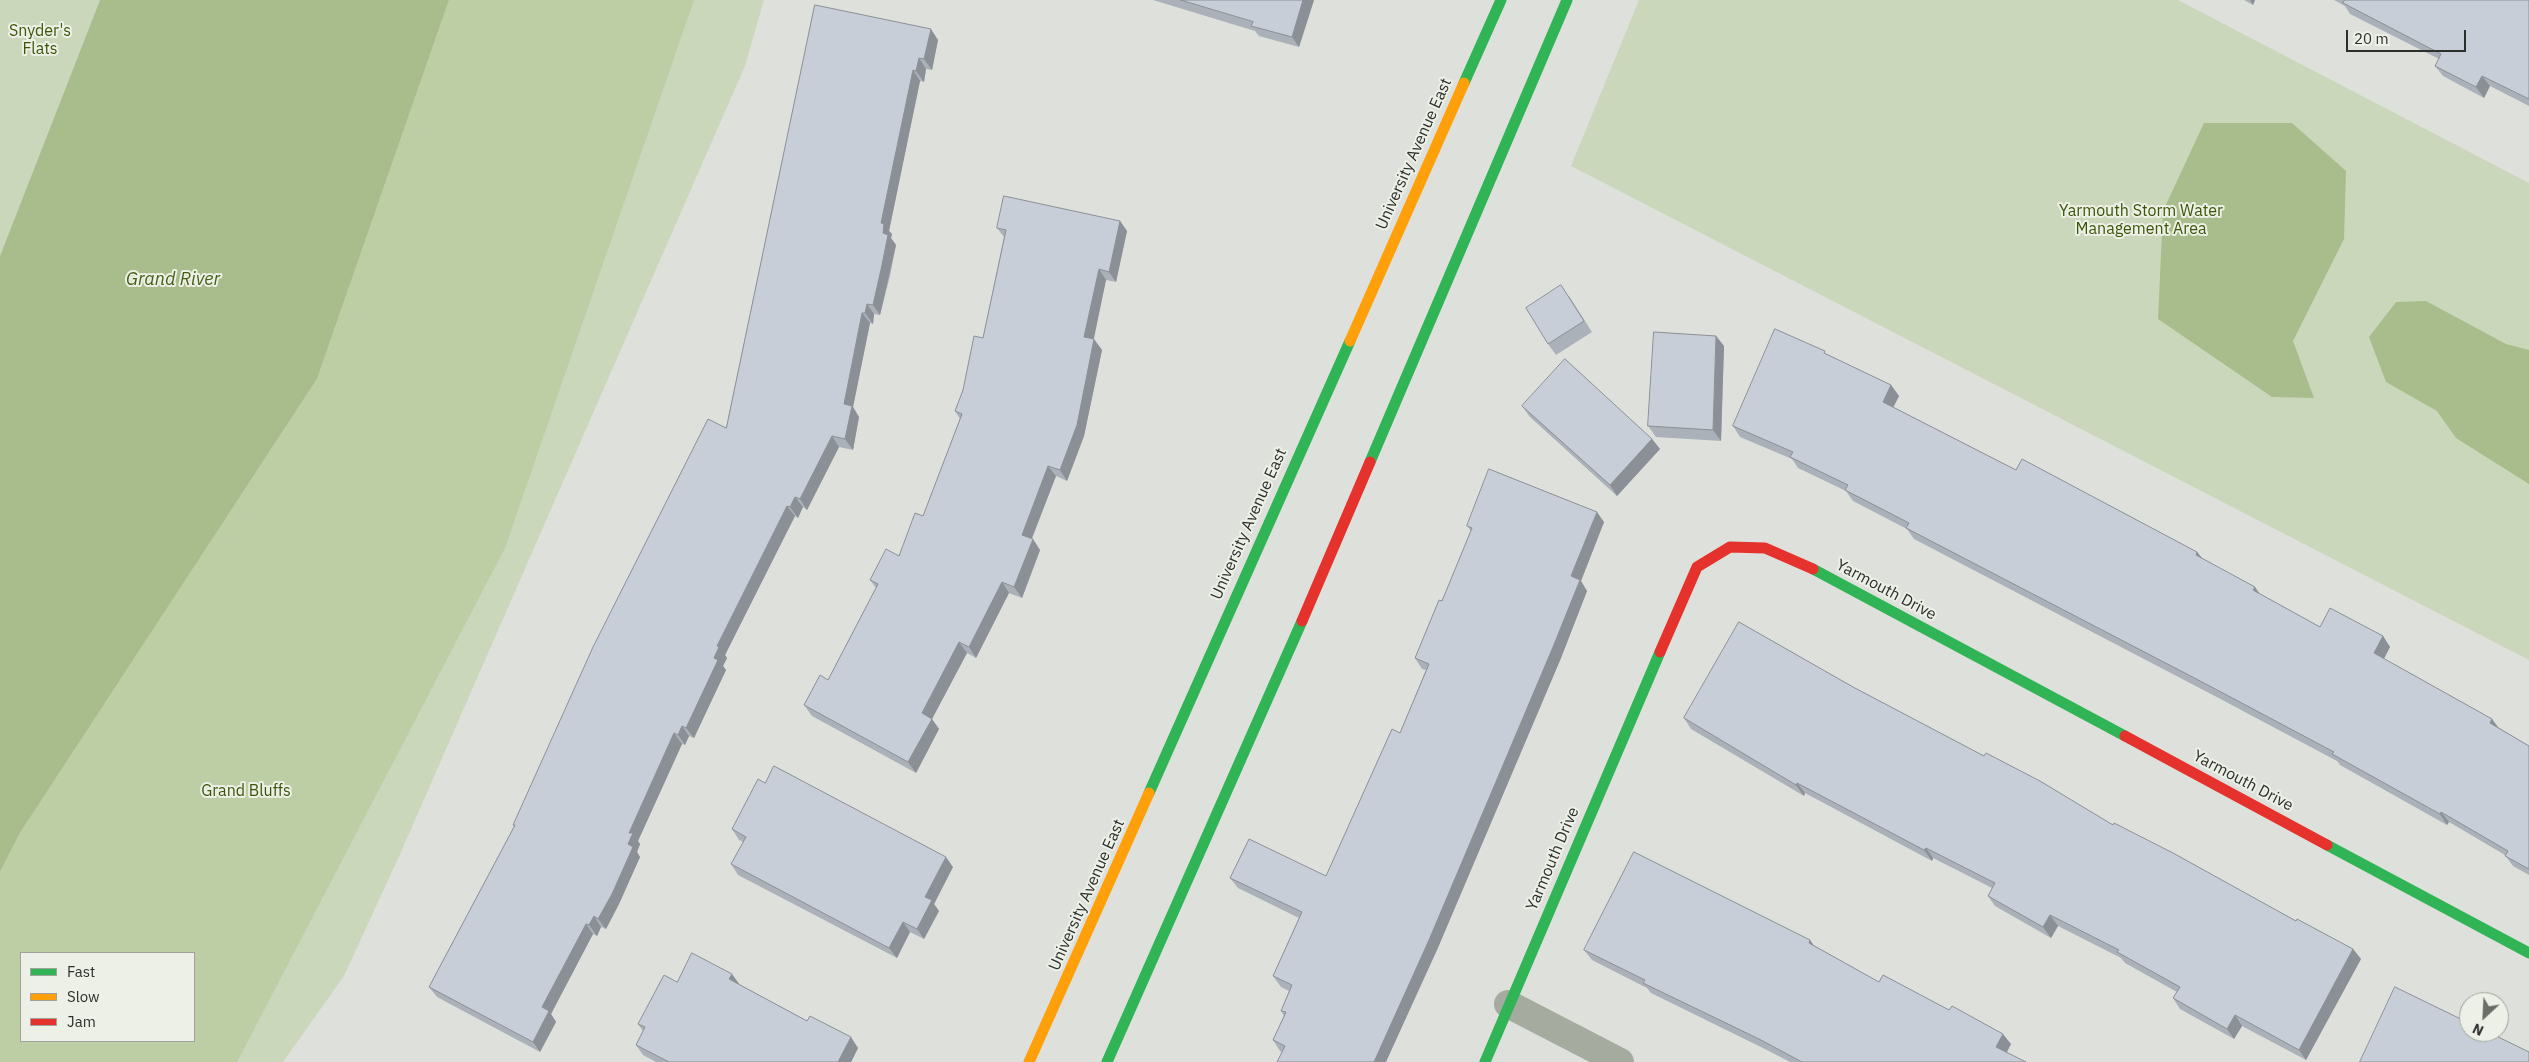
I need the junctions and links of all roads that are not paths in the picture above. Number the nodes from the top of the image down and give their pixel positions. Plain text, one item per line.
1 (1501, 0) edge
2 (1567, 0) edge
3 (2529, 953) edge
4 (1508, 1004) junction
5 (1029, 1062) edge
6 (1107, 1062) edge
7 (1485, 1062) edge
8 (1620, 1062) edge

1 - 5 main road, University Avenue East
2 - 6 main road
3 - 4 main road, Yarmouth Drive
4 - 7 main road, Yarmouth Drive
4 - 8 street

